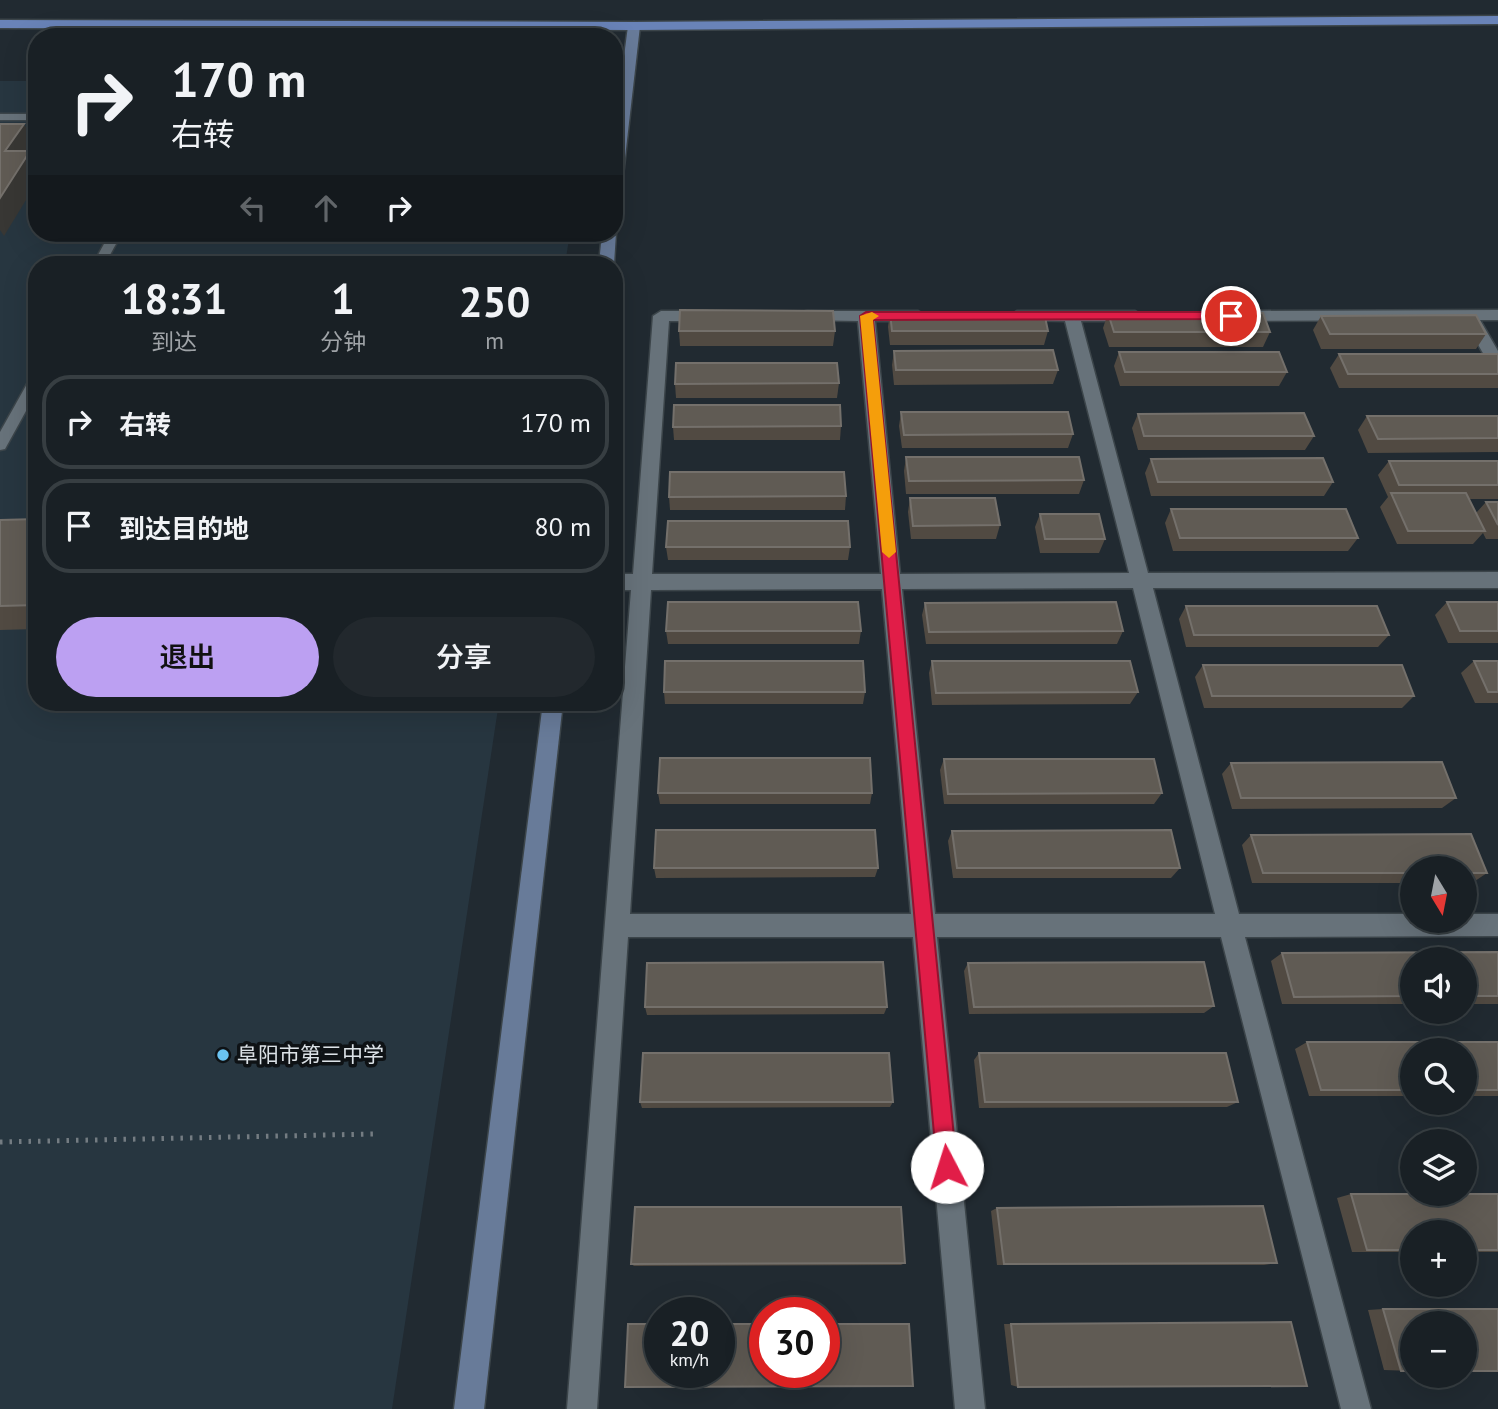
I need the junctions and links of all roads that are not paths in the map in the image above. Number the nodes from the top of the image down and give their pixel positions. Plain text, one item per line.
1 (1498, 20) edge
2 (0, 24) edge
3 (634, 26) junction
4 (127, 28) edge
5 (469, 28) edge
6 (0, 117) edge
7 (28, 117) edge
8 (623, 118) edge
9 (1469, 315) junction
10 (1498, 315) edge
11 (729, 316) edge
12 (784, 316) edge
13 (866, 316) junction
14 (935, 316) edge
15 (1003, 316) edge
16 (1072, 316) junction
17 (1154, 316) edge
18 (1222, 316) edge
19 (1498, 365) edge
20 (28, 394) edge
21 (0, 445) edge
22 (1140, 580) junction
23 (1498, 580) edge
24 (642, 581) junction
25 (892, 581) junction
26 (623, 582) edge
27 (553, 711) edge
28 (1230, 925) junction
29 (1498, 925) edge
30 (617, 926) junction
31 (924, 926) junction
32 (469, 1409) edge
33 (582, 1409) edge
34 (970, 1409) edge
35 (1356, 1409) edge

1 - 3 main road
2 - 4 main road
3 - 5 main road
3 - 8 street
6 - 7 lane
9 - 10 street
9 - 18 street
9 - 19 street
11 - 24 street
12 - 13 street
13 - 14 street
13 - 25 street
15 - 16 street
16 - 17 street
16 - 22 street
20 - 21 lane
22 - 23 street
22 - 25 street
22 - 28 street
24 - 25 street
24 - 26 street
24 - 30 street
25 - 31 street
27 - 32 street
28 - 29 street
28 - 31 street
28 - 35 street
30 - 31 street
30 - 33 street
31 - 34 street

